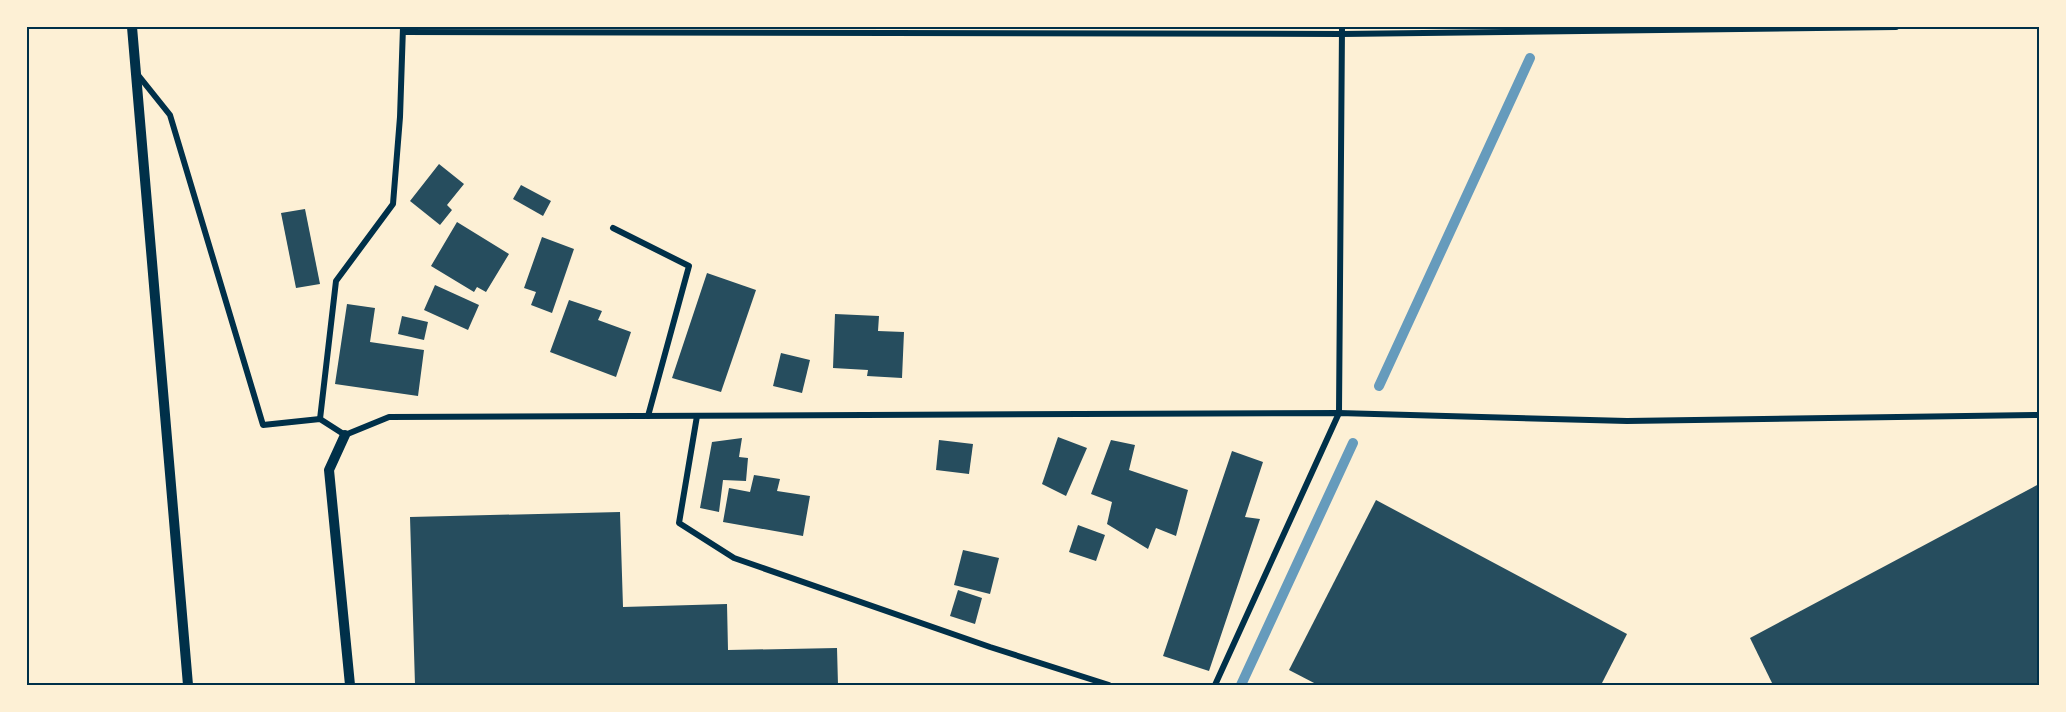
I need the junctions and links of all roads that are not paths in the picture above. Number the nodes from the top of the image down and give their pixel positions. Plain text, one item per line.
1 (132, 27) edge
2 (1896, 27) edge
3 (403, 30) edge
4 (920, 30) edge
5 (1342, 31) edge
6 (137, 74) junction
7 (613, 228) dead end
8 (1339, 413) junction
9 (2039, 415) edge
10 (648, 416) junction
11 (697, 416) junction
12 (320, 419) junction
13 (345, 435) junction
14 (188, 685) edge
15 (350, 685) edge
16 (1108, 685) edge
17 (1215, 685) edge

1 - 6 street
2 - 5 street
3 - 4 street
3 - 12 street
4 - 5 street
5 - 8 street
6 - 12 street
6 - 14 street
7 - 10 street
8 - 9 street
8 - 11 street
8 - 17 street
10 - 11 street
10 - 13 street
11 - 16 street
12 - 13 street
13 - 15 street

